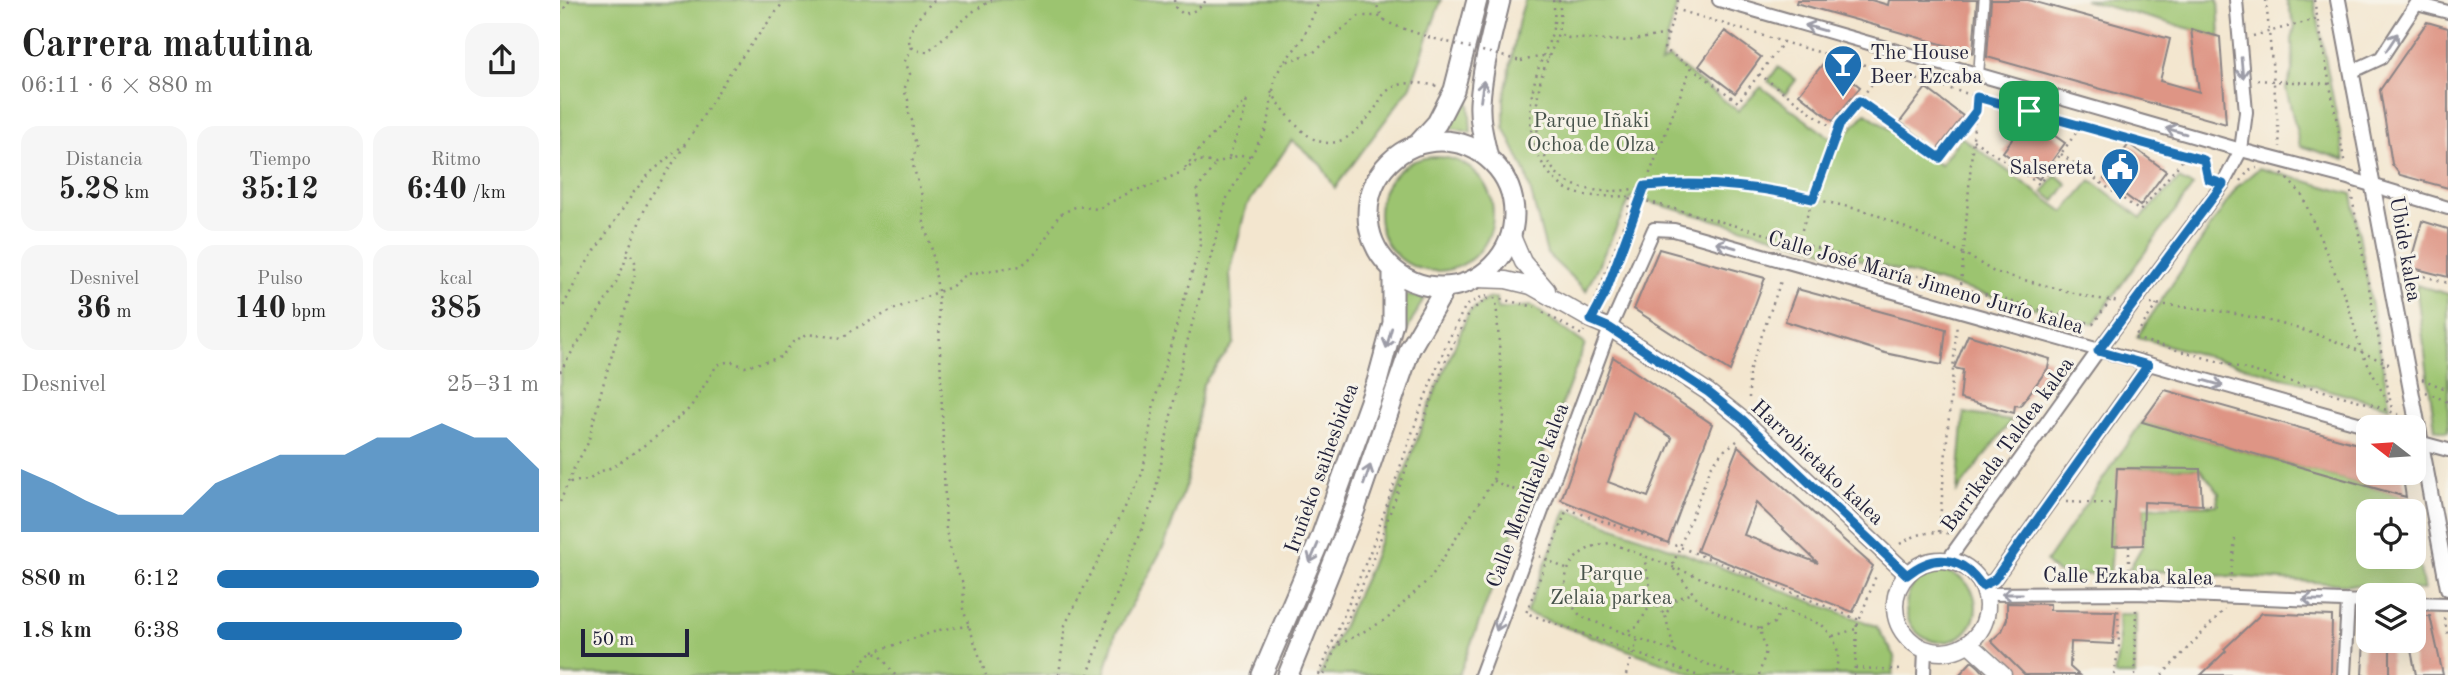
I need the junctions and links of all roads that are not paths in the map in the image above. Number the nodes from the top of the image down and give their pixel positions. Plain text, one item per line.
1 (1477, 0) edge
2 (1500, 0) edge
3 (1719, 0) edge
4 (1984, 0) edge
5 (2236, 0) edge
6 (2338, 0) edge
7 (2418, 2) edge
8 (2448, 12) edge
9 (1979, 69) dead end
10 (2353, 71) junction
11 (1417, 145) junction
12 (2241, 150) junction
13 (1489, 158) junction
14 (2373, 186) junction
15 (2448, 208) edge
16 (1511, 234) junction
17 (1393, 270) junction
18 (1476, 279) junction
19 (1446, 288) junction
20 (1553, 297) junction
21 (1610, 328) junction
22 (2098, 351) junction
23 (2148, 365) junction
24 (2412, 415) edge
25 (2356, 423) edge
26 (2426, 444) edge
27 (2448, 450) edge
28 (2426, 485) edge
29 (1948, 560) junction
30 (1907, 575) junction
31 (2448, 588) edge
32 (1984, 590) junction
33 (2348, 601) junction
34 (2356, 601) edge
35 (2426, 603) edge
36 (2448, 604) edge
37 (1968, 643) junction
38 (1925, 649) junction
39 (1262, 675) edge
40 (1288, 675) edge
41 (1481, 675) edge
42 (1924, 675) edge
43 (2003, 675) edge
44 (2344, 675) edge

1 - 11 highway
13 -> 2 highway
12 -> 3 street
4 - 9 street
5 -> 12 street
6 - 10 street, Ubide kalea
7 - 8 street
10 -> 7 street
10 - 14 street, Ubide kalea
11 - 13 highway
11 - 17 highway
12 - 14 street
12 - 22 street
13 - 16 highway
14 - 15 street
14 - 24 street, Ubide kalea
16 - 18 highway
16 - 20 main road, Harrobietako kalea
17 - 19 highway
17 -> 39 highway, Iruñeko saihesbidea
18 - 19 highway
18 - 20 main road, Harrobietako kalea
40 -> 19 highway, Iruñeko saihesbidea
20 - 21 main road, Harrobietako kalea
22 -> 21 street, Calle José María Jimeno Jurío kalea
21 - 30 main road, Harrobietako kalea
21 -> 41 street, Calle Mendikale kalea
22 - 23 street, Calle José María Jimeno Jurío kalea
22 - 29 street, Barrikada Taldea kalea
23 -> 25 street, Calle José María Jimeno Jurío kalea
23 - 32 street
26 - 27 street
28 - 31 street, Ubide kalea
29 - 30 main road
29 - 32 main road
30 - 38 main road
33 -> 32 street, Calle Ezkaba kalea
32 - 37 main road
33 - 34 street, Calle Ezkaba kalea
33 - 44 street
35 - 36 street
37 - 38 main road
37 - 43 main road
38 - 42 street

